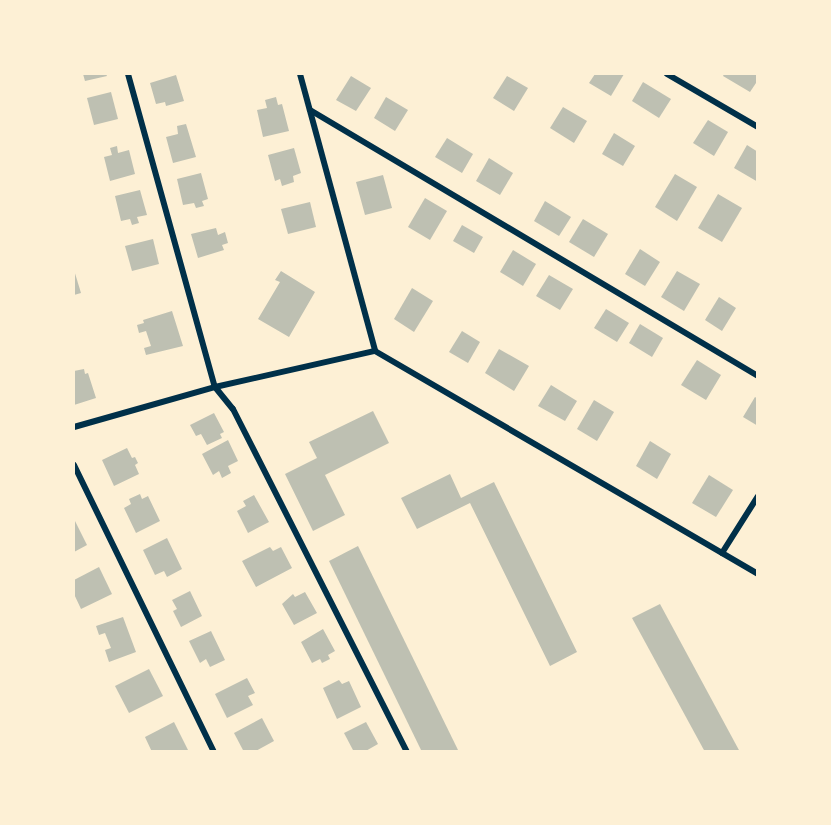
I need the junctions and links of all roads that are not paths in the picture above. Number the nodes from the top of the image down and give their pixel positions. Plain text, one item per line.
1 (129, 74) edge
2 (300, 74) edge
3 (667, 74) edge
4 (310, 110) junction
5 (758, 127) edge
6 (375, 351) junction
7 (758, 376) edge
8 (215, 387) junction
9 (74, 427) edge
10 (74, 465) edge
11 (758, 496) edge
12 (722, 553) junction
13 (758, 574) edge
14 (214, 752) edge
15 (407, 752) edge

1 - 8 street
2 - 4 street
3 - 5 street
4 - 6 street
4 - 7 street
6 - 8 street
6 - 12 street
8 - 9 street
8 - 15 street
10 - 14 street
11 - 12 street
12 - 13 street

